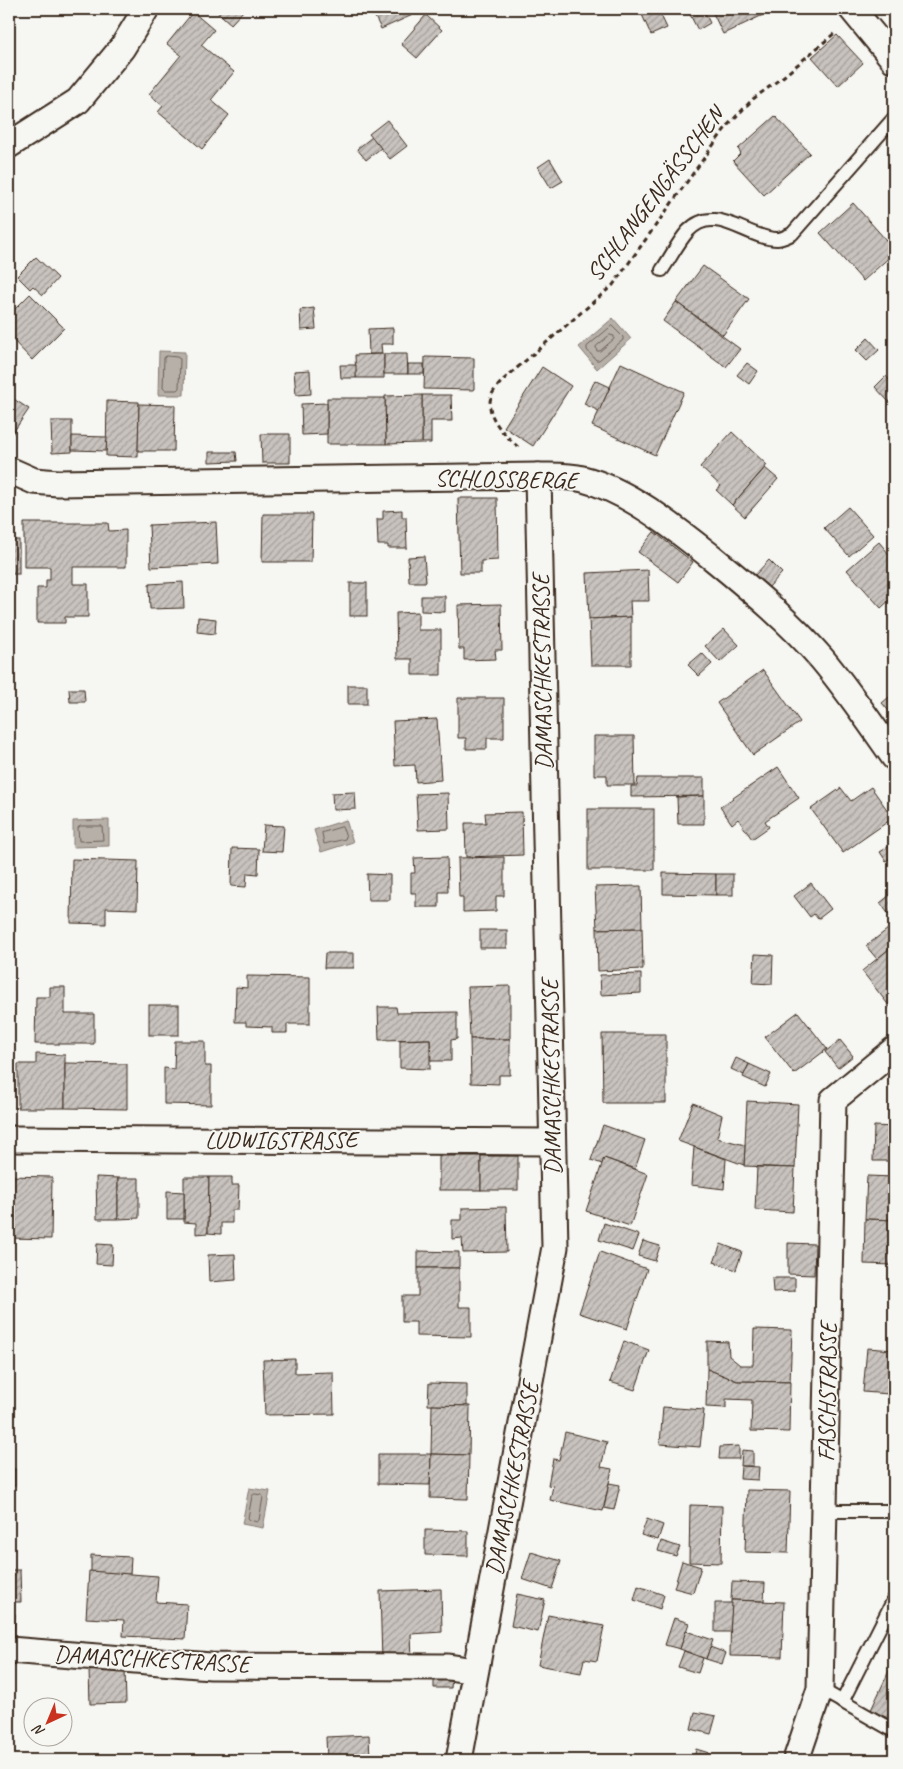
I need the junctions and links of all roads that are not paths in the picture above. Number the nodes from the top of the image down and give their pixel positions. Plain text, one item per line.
1 (146, 9) edge
2 (854, 12) edge
3 (894, 60) edge
4 (894, 118) edge
5 (9, 145) edge
6 (662, 270) dead end
7 (9, 470) edge
8 (538, 476) junction
9 (894, 756) edge
10 (894, 1050) edge
11 (9, 1139) edge
12 (552, 1142) junction
13 (824, 1510) junction
14 (894, 1511) edge
15 (894, 1600) edge
16 (9, 1650) edge
17 (475, 1671) junction
18 (820, 1689) junction
19 (842, 1702) junction
20 (894, 1731) edge
21 (459, 1760) edge
22 (796, 1760) edge

1 - 5 street
2 - 3 street
4 - 6 lane
7 - 8 street, SCHLOSSBERGE
8 - 9 street, SCHLOSSBERGE
8 - 12 street, DAMASCHKESTRASSE
10 - 13 street, FASCHSTRASSE
11 - 12 street, LUDWIGSTRASSE
12 - 17 street, DAMASCHKESTRASSE
13 - 14 lane
13 - 18 street, FASCHSTRASSE
15 - 19 lane
16 - 17 street, DAMASCHKESTRASSE
17 - 21 street, DAMASCHKESTRASSE
18 - 19 lane
18 - 22 street, FASCHSTRASSE
19 - 20 lane

